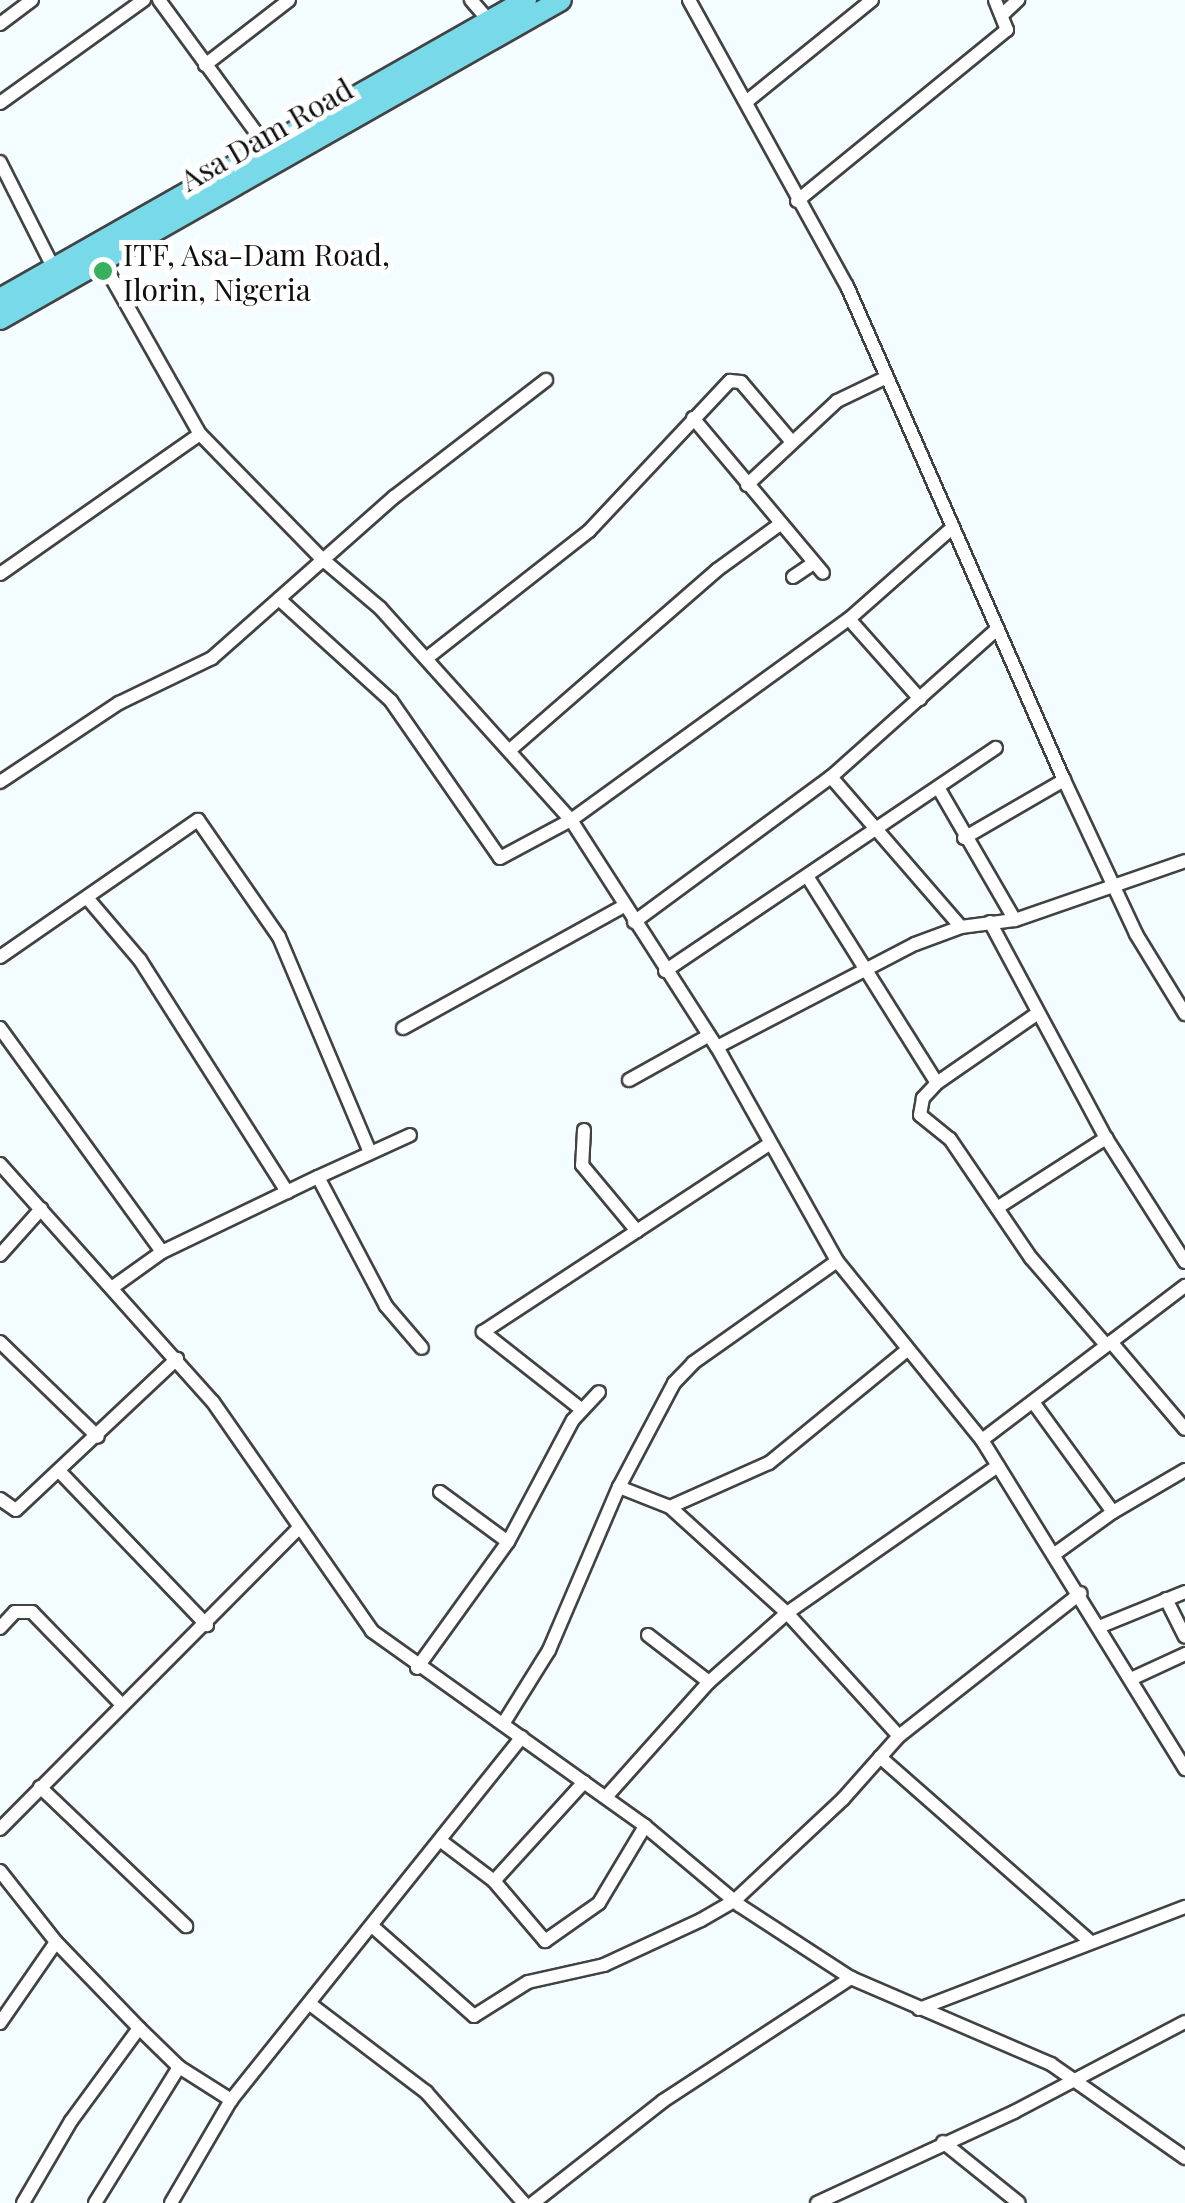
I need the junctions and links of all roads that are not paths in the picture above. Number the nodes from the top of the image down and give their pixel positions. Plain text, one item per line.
1 (32, 0) edge
2 (144, 0) edge
3 (159, 0) edge
4 (289, 0) edge
5 (472, 0) edge
6 (526, 0) edge
7 (560, 0) edge
8 (689, 0) edge
9 (872, 0) edge
10 (995, 0) edge
11 (1018, 0) edge
12 (1003, 14) junction
13 (488, 20) junction
14 (0, 24) edge
15 (205, 65) junction
16 (746, 102) junction
17 (0, 103) edge
18 (266, 146) junction
19 (0, 162) edge
20 (797, 201) junction
21 (185, 204) junction
22 (102, 261) junction
23 (53, 267) junction
24 (0, 299) edge
25 (0, 319) edge
26 (887, 377) junction
27 (546, 380) dead end
28 (693, 418) junction
29 (200, 434) junction
30 (791, 441) junction
31 (747, 485) junction
32 (780, 524) junction
33 (953, 526) junction
34 (321, 558) junction
35 (0, 574) edge
36 (793, 577) dead end
37 (279, 599) junction
38 (848, 619) junction
39 (997, 629) junction
40 (426, 658) junction
41 (920, 699) junction
42 (996, 748) dead end
43 (510, 750) junction
44 (831, 777) junction
45 (1064, 780) junction
46 (0, 782) edge
47 (939, 790) junction
48 (571, 820) junction
49 (872, 829) junction
50 (964, 838) junction
51 (1185, 862) edge
52 (808, 876) junction
53 (1117, 887) junction
54 (88, 899) junction
55 (624, 906) junction
56 (1015, 920) junction
57 (634, 922) junction
58 (990, 922) junction
59 (961, 927) junction
60 (0, 957) edge
61 (866, 964) junction
62 (665, 971) junction
63 (1038, 1012) junction
64 (1185, 1014) edge
65 (0, 1028) edge
66 (403, 1028) dead end
67 (712, 1042) junction
68 (629, 1080) dead end
69 (937, 1083) junction
70 (584, 1130) dead end
71 (410, 1135) dead end
72 (1106, 1138) junction
73 (770, 1144) junction
74 (368, 1148) junction
75 (0, 1164) edge
76 (318, 1177) junction
77 (287, 1192) junction
78 (997, 1208) junction
79 (42, 1210) junction
80 (636, 1231) junction
81 (162, 1252) junction
82 (0, 1254) edge
83 (837, 1261) junction
84 (1185, 1262) edge
85 (1185, 1286) edge
86 (113, 1288) junction
87 (0, 1342) edge
88 (1108, 1344) junction
89 (422, 1348) dead end
90 (906, 1351) junction
91 (177, 1359) junction
92 (599, 1392) dead end
93 (1033, 1402) junction
94 (581, 1409) junction
95 (1185, 1428) edge
96 (98, 1437) junction
97 (982, 1440) junction
98 (998, 1466) junction
99 (1185, 1470) edge
100 (61, 1473) junction
101 (619, 1488) junction
102 (440, 1492) dead end
103 (0, 1499) edge
104 (670, 1507) junction
105 (1113, 1512) junction
106 (298, 1530) junction
107 (508, 1542) junction
108 (1056, 1552) junction
109 (1185, 1592) edge
110 (1082, 1593) junction
111 (1166, 1599) junction
112 (787, 1613) junction
113 (207, 1625) junction
114 (1099, 1627) junction
115 (0, 1628) edge
116 (648, 1634) dead end
117 (1185, 1637) edge
118 (1185, 1654) edge
119 (417, 1668) junction
120 (1132, 1679) junction
121 (709, 1682) junction
122 (121, 1704) junction
123 (503, 1724) junction
124 (899, 1736) junction
125 (522, 1737) junction
126 (880, 1757) junction
127 (1185, 1769) edge
128 (584, 1782) junction
129 (40, 1787) junction
130 (606, 1797) junction
131 (645, 1826) junction
132 (0, 1830) edge
133 (441, 1841) junction
134 (0, 1871) edge
135 (494, 1881) junction
136 (734, 1901) junction
137 (1185, 1907) edge
138 (186, 1926) dead end
139 (372, 1926) junction
140 (1088, 1940) junction
141 (56, 1942) junction
142 (851, 1978) junction
143 (310, 2004) junction
144 (919, 2009) junction
145 (1185, 2022) edge
146 (0, 2023) edge
147 (139, 2028) junction
148 (179, 2067) junction
149 (1075, 2078) junction
150 (230, 2100) junction
151 (944, 2142) junction
152 (1185, 2158) edge
153 (24, 2203) edge
154 (95, 2203) edge
155 (170, 2203) edge
156 (524, 2203) edge
157 (533, 2203) edge
158 (818, 2203) edge
159 (1019, 2203) edge

1 - 14 street
2 - 17 street
3 - 15 street
4 - 15 street
5 - 13 street
6 - 13 main road, Asa Dam Road
7 - 21 main road, Asa Dam Road
8 - 16 street
9 - 16 street
10 - 12 street
11 - 12 street
12 - 20 street
13 - 18 main road, Asa Dam Road
15 - 18 street
16 - 20 street
18 - 21 main road, Asa Dam Road
19 - 23 street
20 - 26 street
21 - 22 main road, Asa Dam Road
21 - 23 main road, Asa Dam Road
22 - 25 main road, Asa Dam Road
22 - 29 street
23 - 24 main road, Asa Dam Road
26 - 30 street
26 - 33 street
27 - 34 street
28 - 30 street
28 - 31 street
28 - 40 street
29 - 34 street
29 - 35 street
30 - 31 street
31 - 32 street
32 - 36 street
32 - 43 street
33 - 38 street
33 - 39 street
34 - 37 street
34 - 40 street
37 - 46 street
37 - 48 street
38 - 41 street
38 - 48 street
39 - 41 street
39 - 45 street
40 - 43 street
41 - 44 street
42 - 47 street
43 - 48 street
44 - 49 street
44 - 57 street
45 - 50 street
45 - 53 street
47 - 49 street
47 - 50 street
48 - 55 street
49 - 52 street
49 - 59 street
50 - 56 street
51 - 53 street
52 - 61 street
52 - 62 street
53 - 56 street
53 - 64 street
54 - 60 street
54 - 74 street
54 - 77 street
55 - 57 street
55 - 66 street
56 - 58 street
57 - 62 street
58 - 59 street
58 - 63 street
59 - 61 street
61 - 67 street
61 - 69 street
62 - 67 street
63 - 69 street
63 - 72 street
65 - 81 street
67 - 68 street
67 - 73 street
69 - 78 street
70 - 80 street
71 - 74 street
72 - 78 street
72 - 84 street
73 - 80 street
73 - 83 street
74 - 76 street
75 - 79 street
76 - 77 street
76 - 89 street
77 - 81 street
78 - 88 street
79 - 82 street
79 - 86 street
80 - 94 street
81 - 86 street
83 - 90 street
83 - 101 street
85 - 88 street
86 - 91 street
87 - 96 street
88 - 93 street
88 - 95 street
90 - 97 street
90 - 104 street
91 - 96 street
91 - 106 street
92 - 94 street
93 - 97 street
93 - 105 street
94 - 107 street
96 - 100 street
97 - 98 street
98 - 108 street
98 - 112 street
99 - 105 street
100 - 103 street
100 - 113 street
101 - 104 street
101 - 123 street
102 - 107 street
104 - 112 street
105 - 108 street
106 - 113 street
106 - 119 street
107 - 119 street
108 - 110 street
109 - 111 street
110 - 114 street
110 - 124 street
111 - 114 street
111 - 117 street
112 - 121 street
112 - 124 street
113 - 122 street
114 - 120 street
115 - 122 street
116 - 121 street
118 - 120 street
119 - 123 street
120 - 127 street
121 - 130 street
122 - 129 street
123 - 125 street
124 - 126 street
125 - 128 street
125 - 133 street
126 - 136 street
126 - 140 street
128 - 130 street
128 - 135 street
129 - 132 street
129 - 138 street
130 - 131 street
131 - 135 street
131 - 136 street
133 - 135 street
133 - 139 street
134 - 141 street
136 - 139 street
136 - 142 street
137 - 140 street
139 - 143 street
140 - 144 street
141 - 146 street
141 - 147 street
142 - 144 street
142 - 157 street
143 - 150 street
143 - 156 street
144 - 149 street
145 - 149 street
147 - 148 street
147 - 153 street
148 - 150 street
148 - 154 street
149 - 151 street
149 - 152 street
150 - 155 street
151 - 158 street
151 - 159 street

